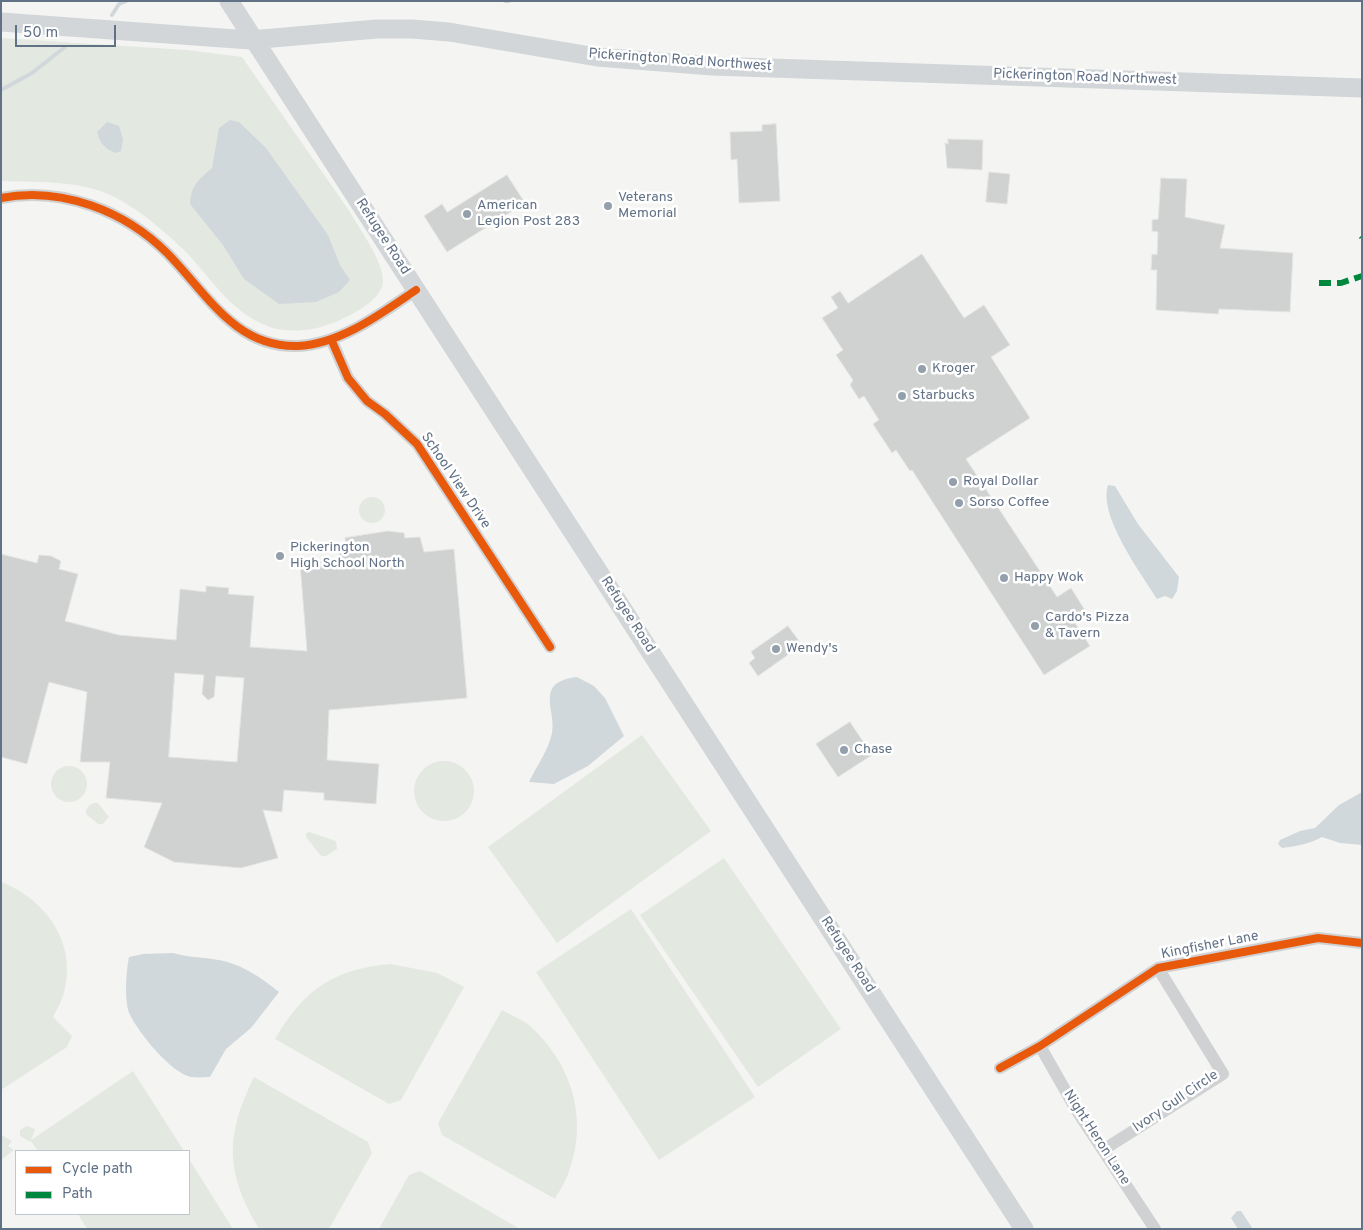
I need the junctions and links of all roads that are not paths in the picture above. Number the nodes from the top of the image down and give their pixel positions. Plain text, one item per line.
1 (229, 1) edge
2 (1, 22) edge
3 (254, 40) junction
4 (1362, 88) edge
5 (1, 198) edge
6 (416, 290) junction
7 (331, 339) junction
8 (550, 647) dead end
9 (1362, 943) edge
10 (1158, 968) junction
11 (1040, 1046) junction
12 (1000, 1068) dead end
13 (1104, 1150) junction
14 (1024, 1229) edge
15 (1155, 1229) edge

1 - 3 main road, Refugee Road
2 - 3 main road, Pickerington Road Northwest
3 - 4 main road, Pickerington Road Northwest
3 - 6 main road, Refugee Road
5 - 7 street
6 - 7 street
6 - 14 main road, Refugee Road
7 - 8 street, School View Drive
9 - 10 street, Kingfisher Lane
10 - 11 street, Kingfisher Lane
10 - 13 street, Ivory Gull Circle
11 - 12 street, Kingfisher Lane
11 - 13 street, Night Heron Lane
13 - 15 street, Night Heron Lane

